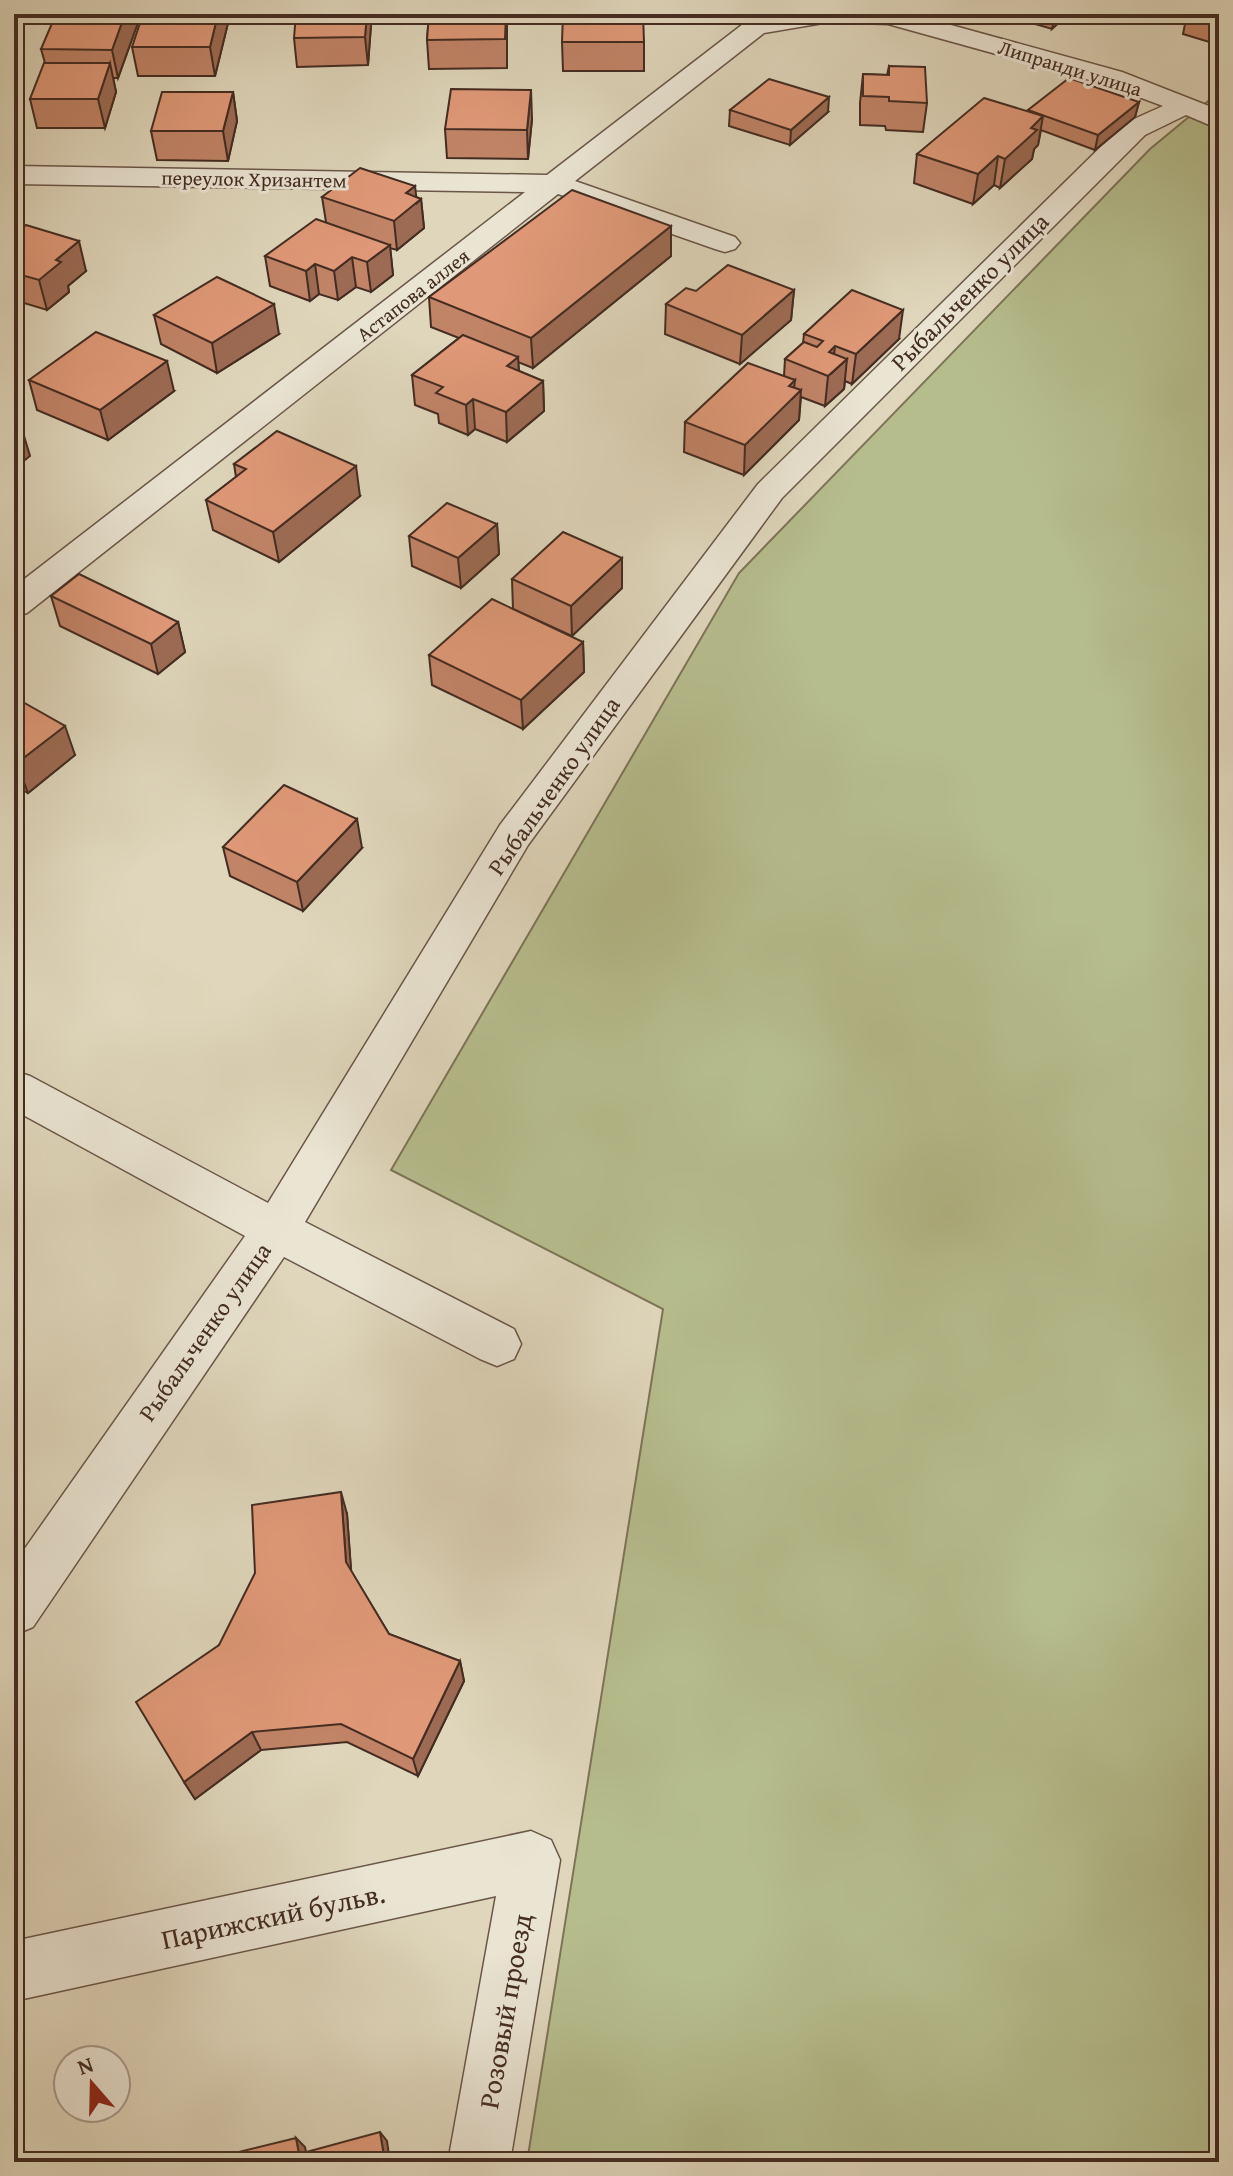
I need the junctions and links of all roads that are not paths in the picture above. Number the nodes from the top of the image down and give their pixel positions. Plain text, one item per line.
1 (768, 14) edge
2 (826, 15) edge
3 (1203, 113) edge
4 (14, 175) edge
5 (78, 177) junction
6 (556, 184) junction
7 (27, 203) dead end
8 (725, 243) dead end
9 (14, 605) edge
10 (14, 1089) edge
11 (276, 1230) junction
12 (497, 1344) dead end
13 (14, 1609) edge
14 (531, 1860) joint
15 (14, 1971) edge
16 (479, 2162) edge

1 - 2 street
2 - 3 street, Липранди улица
2 - 6 street, Астапова аллея
3 - 11 street, Рыбальченко улица
4 - 5 street, переулок Хризантем
5 - 6 street, переулок Хризантем
5 - 7 street
6 - 8 street, переулок Хризантем
6 - 9 street, Астапова аллея
10 - 11 street
11 - 12 street
11 - 13 street, Рыбальченко улица
14 - 15 street, Парижский бульв.
14 - 16 street, Розовый проезд

